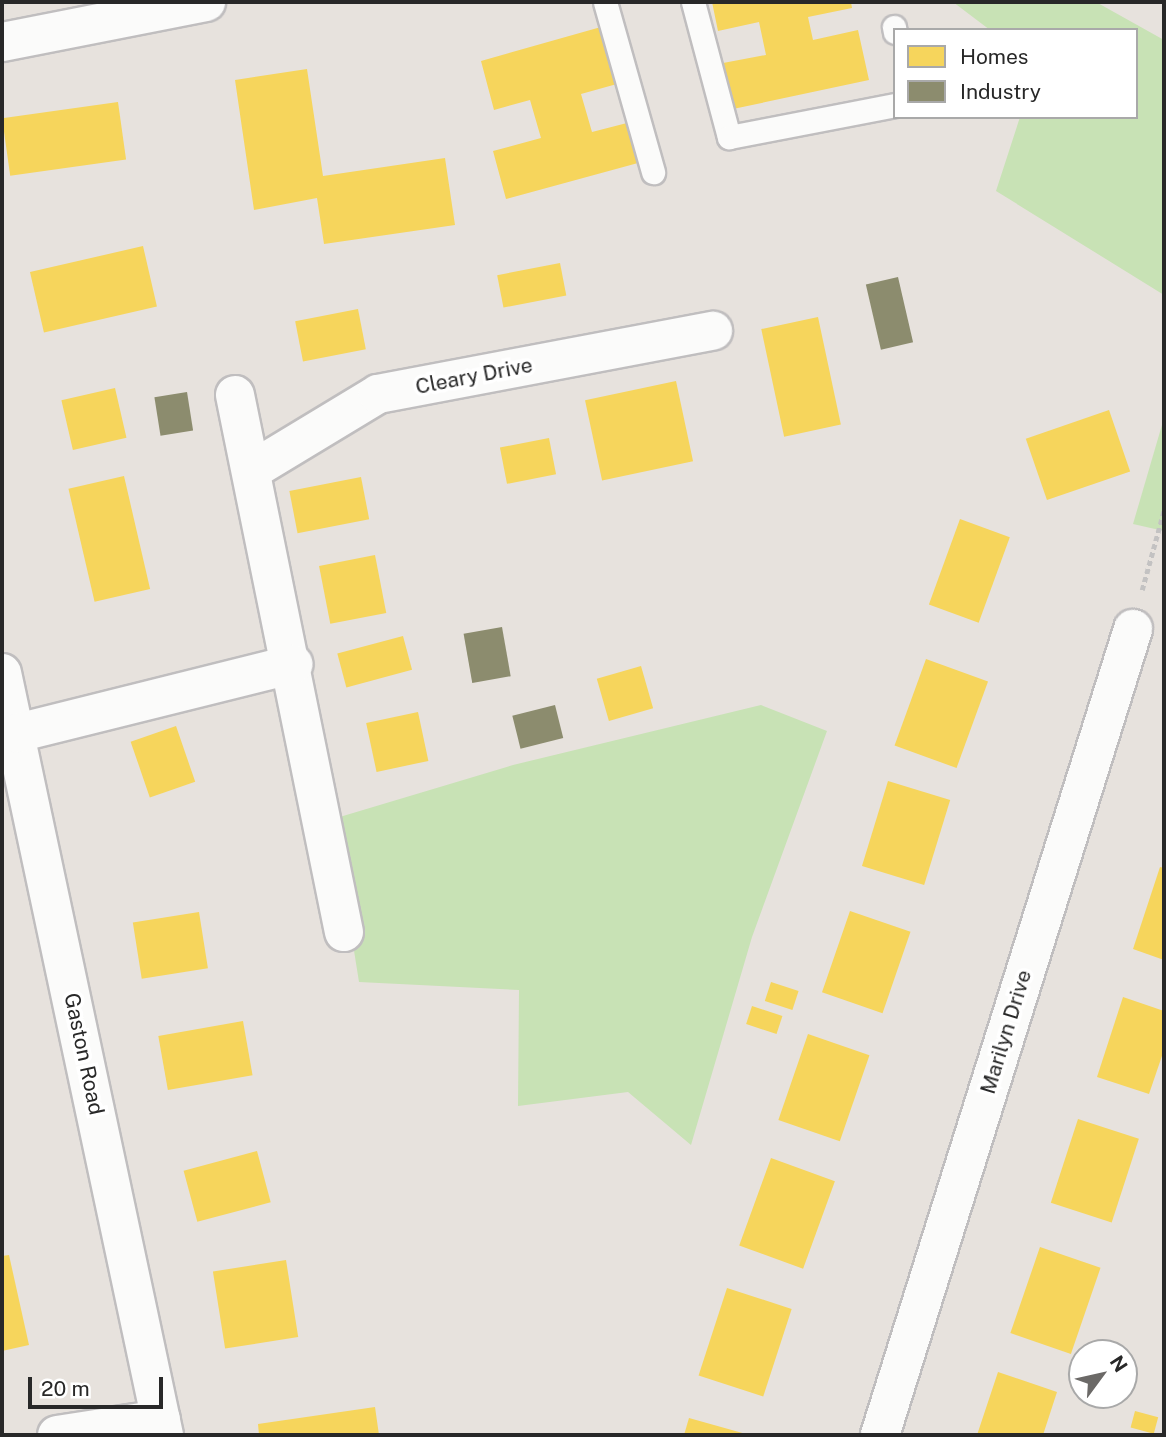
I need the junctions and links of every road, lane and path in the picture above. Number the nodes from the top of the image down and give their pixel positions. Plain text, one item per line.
1 (206, 2) edge
2 (605, 2) edge
3 (693, 2) edge
4 (2, 41) edge
5 (893, 105) edge
6 (653, 172) dead end
7 (713, 331) dead end
8 (235, 395) dead end
9 (254, 469) junction
10 (1164, 510) edge
11 (1133, 629) joint
12 (294, 664) junction
13 (9, 722) edge
14 (344, 932) dead end
15 (162, 1427) edge
16 (57, 1435) edge
17 (880, 1435) edge

1 - 4 street
2 - 6 lane
3 - 5 lane
7 - 9 street, Cleary Drive
8 - 9 street
9 - 12 street
10 - 11 path
11 - 17 street, Marilyn Drive
12 - 13 street
12 - 14 street
13 - 15 street, Gaston Road
15 - 16 street

